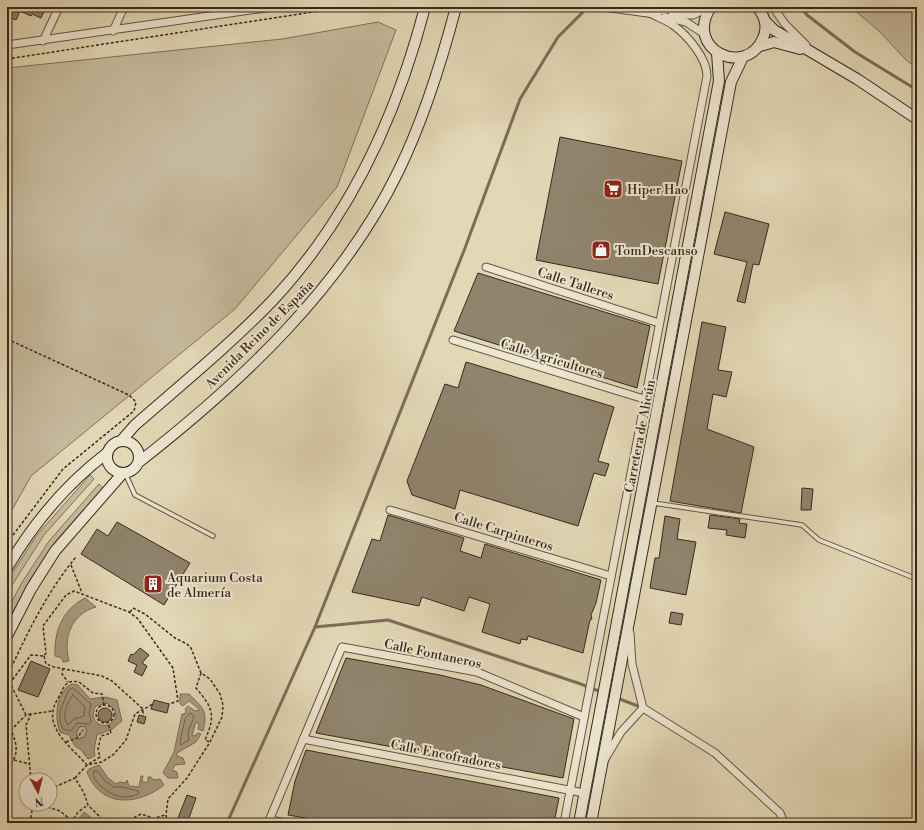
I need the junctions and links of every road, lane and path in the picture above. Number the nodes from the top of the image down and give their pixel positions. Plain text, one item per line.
1 (58, 7) edge
2 (124, 7) edge
3 (272, 7) edge
4 (345, 7) edge
5 (425, 7) edge
6 (456, 7) edge
7 (603, 7) edge
8 (678, 7) edge
9 (710, 7) edge
10 (757, 7) edge
11 (773, 7) edge
12 (650, 13) junction
13 (765, 21) junction
14 (113, 31) junction
15 (704, 33) junction
16 (44, 41) junction
17 (7, 45) edge
18 (760, 46) junction
19 (814, 52) junction
20 (717, 53) junction
21 (743, 57) junction
22 (7, 59) edge
23 (917, 119) edge
24 (486, 266) dead end
25 (659, 322) junction
26 (7, 339) edge
27 (453, 340) dead end
28 (644, 399) junction
29 (121, 441) junction
30 (107, 453) junction
31 (139, 462) junction
32 (124, 474) junction
33 (653, 503) junction
34 (390, 510) dead end
35 (212, 536) dead end
36 (7, 544) edge
37 (76, 557) dead end
38 (70, 564) junction
39 (7, 568) edge
40 (611, 576) junction
41 (917, 579) edge
42 (82, 593) junction
43 (130, 612) junction
44 (629, 623) junction
45 (7, 636) edge
46 (44, 656) junction
47 (63, 668) junction
48 (201, 673) junction
49 (7, 677) edge
50 (7, 682) edge
51 (68, 682) junction
52 (10, 683) junction
53 (104, 704) junction
54 (153, 704) dead end
55 (169, 704) dead end
56 (643, 708) junction
57 (143, 709) junction
58 (53, 711) junction
59 (31, 714) junction
60 (26, 715) junction
61 (143, 716) dead end
62 (584, 717) junction
63 (108, 724) junction
64 (83, 730) dead end
65 (303, 739) junction
66 (66, 742) junction
67 (210, 742) junction
68 (14, 760) junction
69 (30, 764) junction
70 (87, 764) junction
71 (602, 764) junction
72 (7, 767) edge
73 (30, 772) edge
74 (75, 778) junction
75 (58, 785) edge
76 (570, 790) junction
77 (584, 793) junction
78 (88, 805) junction
79 (58, 811) edge
80 (32, 812) edge
81 (166, 815) junction
82 (152, 819) junction
83 (269, 821) edge
84 (71, 822) edge
85 (30, 823) edge
86 (106, 823) edge
87 (133, 823) edge
88 (152, 823) edge
89 (167, 823) edge
90 (286, 823) edge
91 (564, 823) edge
92 (579, 823) edge
93 (591, 823) edge
94 (784, 823) edge

1 - 16 street
2 - 14 street
3 - 14 street
4 - 22 path
5 - 29 main road, Avenida Reino de España
6 - 31 main road, Avenida Reino de España
7 - 12 street
8 - 12 street
9 - 12 street
9 - 15 main road
10 - 13 main road
11 - 19 street
12 - 15 street
12 - 25 street
13 - 18 main road
13 - 19 main road
14 - 16 street
15 - 20 main road
16 - 17 street
18 - 19 main road
18 - 21 main road
19 - 23 main road
20 - 21 main road
20 - 77 main road, Carretera de Alicún
21 - 33 main road, Carretera de Alicún
24 - 25 street, Calle Talleres
25 - 28 street
26 - 36 path
27 - 28 street, Calle Agricultores
28 - 40 street
29 - 30 main road
29 - 31 main road
30 - 32 main road
30 - 39 main road
31 - 32 main road
32 - 35 lane
32 - 45 main road
33 - 41 lane
33 - 44 main road, Carretera de Alicún
34 - 40 street, Calle Carpinteros
37 - 38 path
38 - 42 path
38 - 49 path
40 - 62 street
42 - 43 path
42 - 46 path
43 - 48 path
43 - 55 path
44 - 56 street
44 - 71 main road, Carretera de Alicún
46 - 47 path
46 - 52 path
47 - 51 path
47 - 57 path
48 - 67 path
48 - 67 path
50 - 52 path
51 - 53 path
51 - 58 path
52 - 60 path
53 - 63 path
53 - 63 path
54 - 57 path
56 - 71 street
56 - 94 street
57 - 61 path
57 - 70 path
58 - 59 path
58 - 66 path
59 - 60 path
59 - 69 path
60 - 68 path
62 - 65 street, Calle Fontaneros
62 - 76 street
63 - 70 path
64 - 66 path
65 - 76 street, Calle Encofradores
65 - 83 street
66 - 70 path
67 - 81 path
68 - 69 path
68 - 72 path
69 - 73 path
70 - 74 path
71 - 93 main road, Carretera de Alicún
74 - 75 path
74 - 78 path
76 - 77 street, Calle Encofradores
76 - 91 street
77 - 92 main road, Carretera de Alicún
78 - 84 path
78 - 86 path
79 - 84 path
80 - 85 path
81 - 82 path
81 - 89 path
82 - 87 path
82 - 88 path
83 - 90 street

